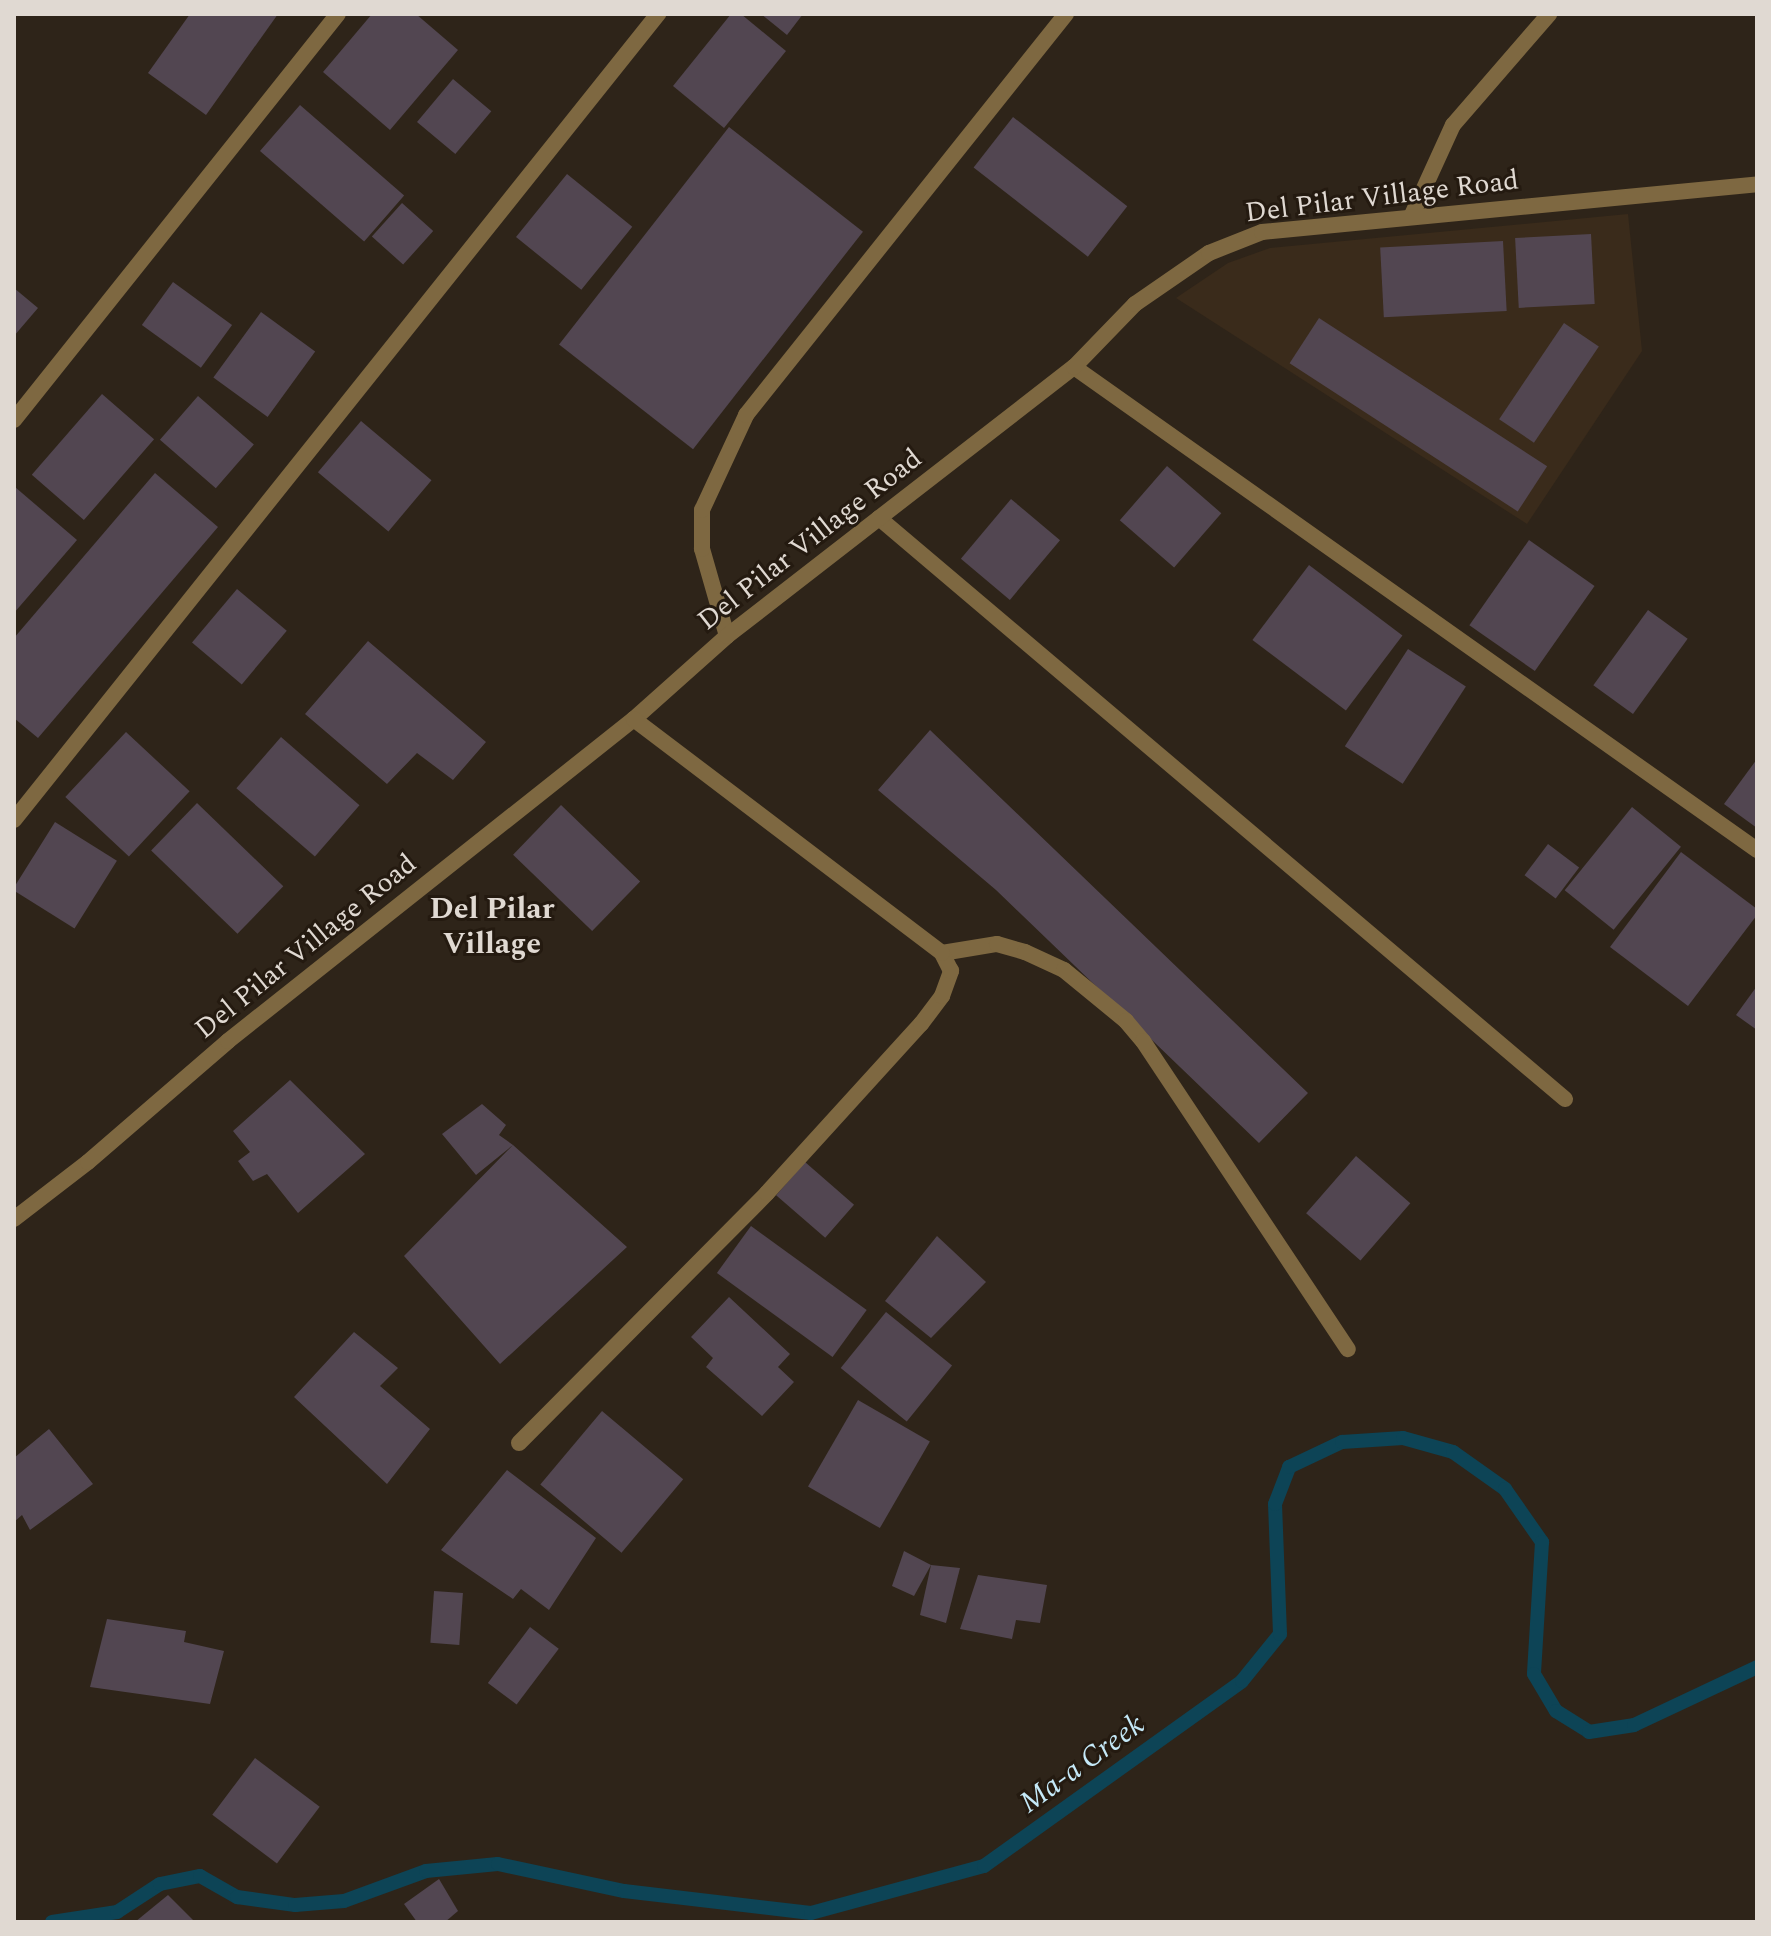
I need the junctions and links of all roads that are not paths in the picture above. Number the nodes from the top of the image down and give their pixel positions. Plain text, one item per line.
1 (338, 14) edge
2 (658, 14) edge
3 (1066, 14) edge
4 (1549, 14) edge
5 (1757, 184) edge
6 (1411, 217) junction
7 (1074, 367) junction
8 (14, 420) edge
9 (879, 518) junction
10 (727, 636) junction
11 (634, 719) junction
12 (14, 820) edge
13 (1757, 850) edge
14 (942, 953) junction
15 (1565, 1099) dead end
16 (14, 1219) edge
17 (1348, 1349) dead end
18 (519, 1443) dead end

1 - 8 street
2 - 12 street
3 - 10 street
4 - 6 street
5 - 6 street, Del Pilar Village Road
6 - 7 street, Del Pilar Village Road
7 - 9 street, Del Pilar Village Road
7 - 13 street
9 - 10 street, Del Pilar Village Road
9 - 15 street
10 - 11 street, Del Pilar Village Road
11 - 14 street
11 - 16 street, Del Pilar Village Road
14 - 17 street
14 - 18 street

